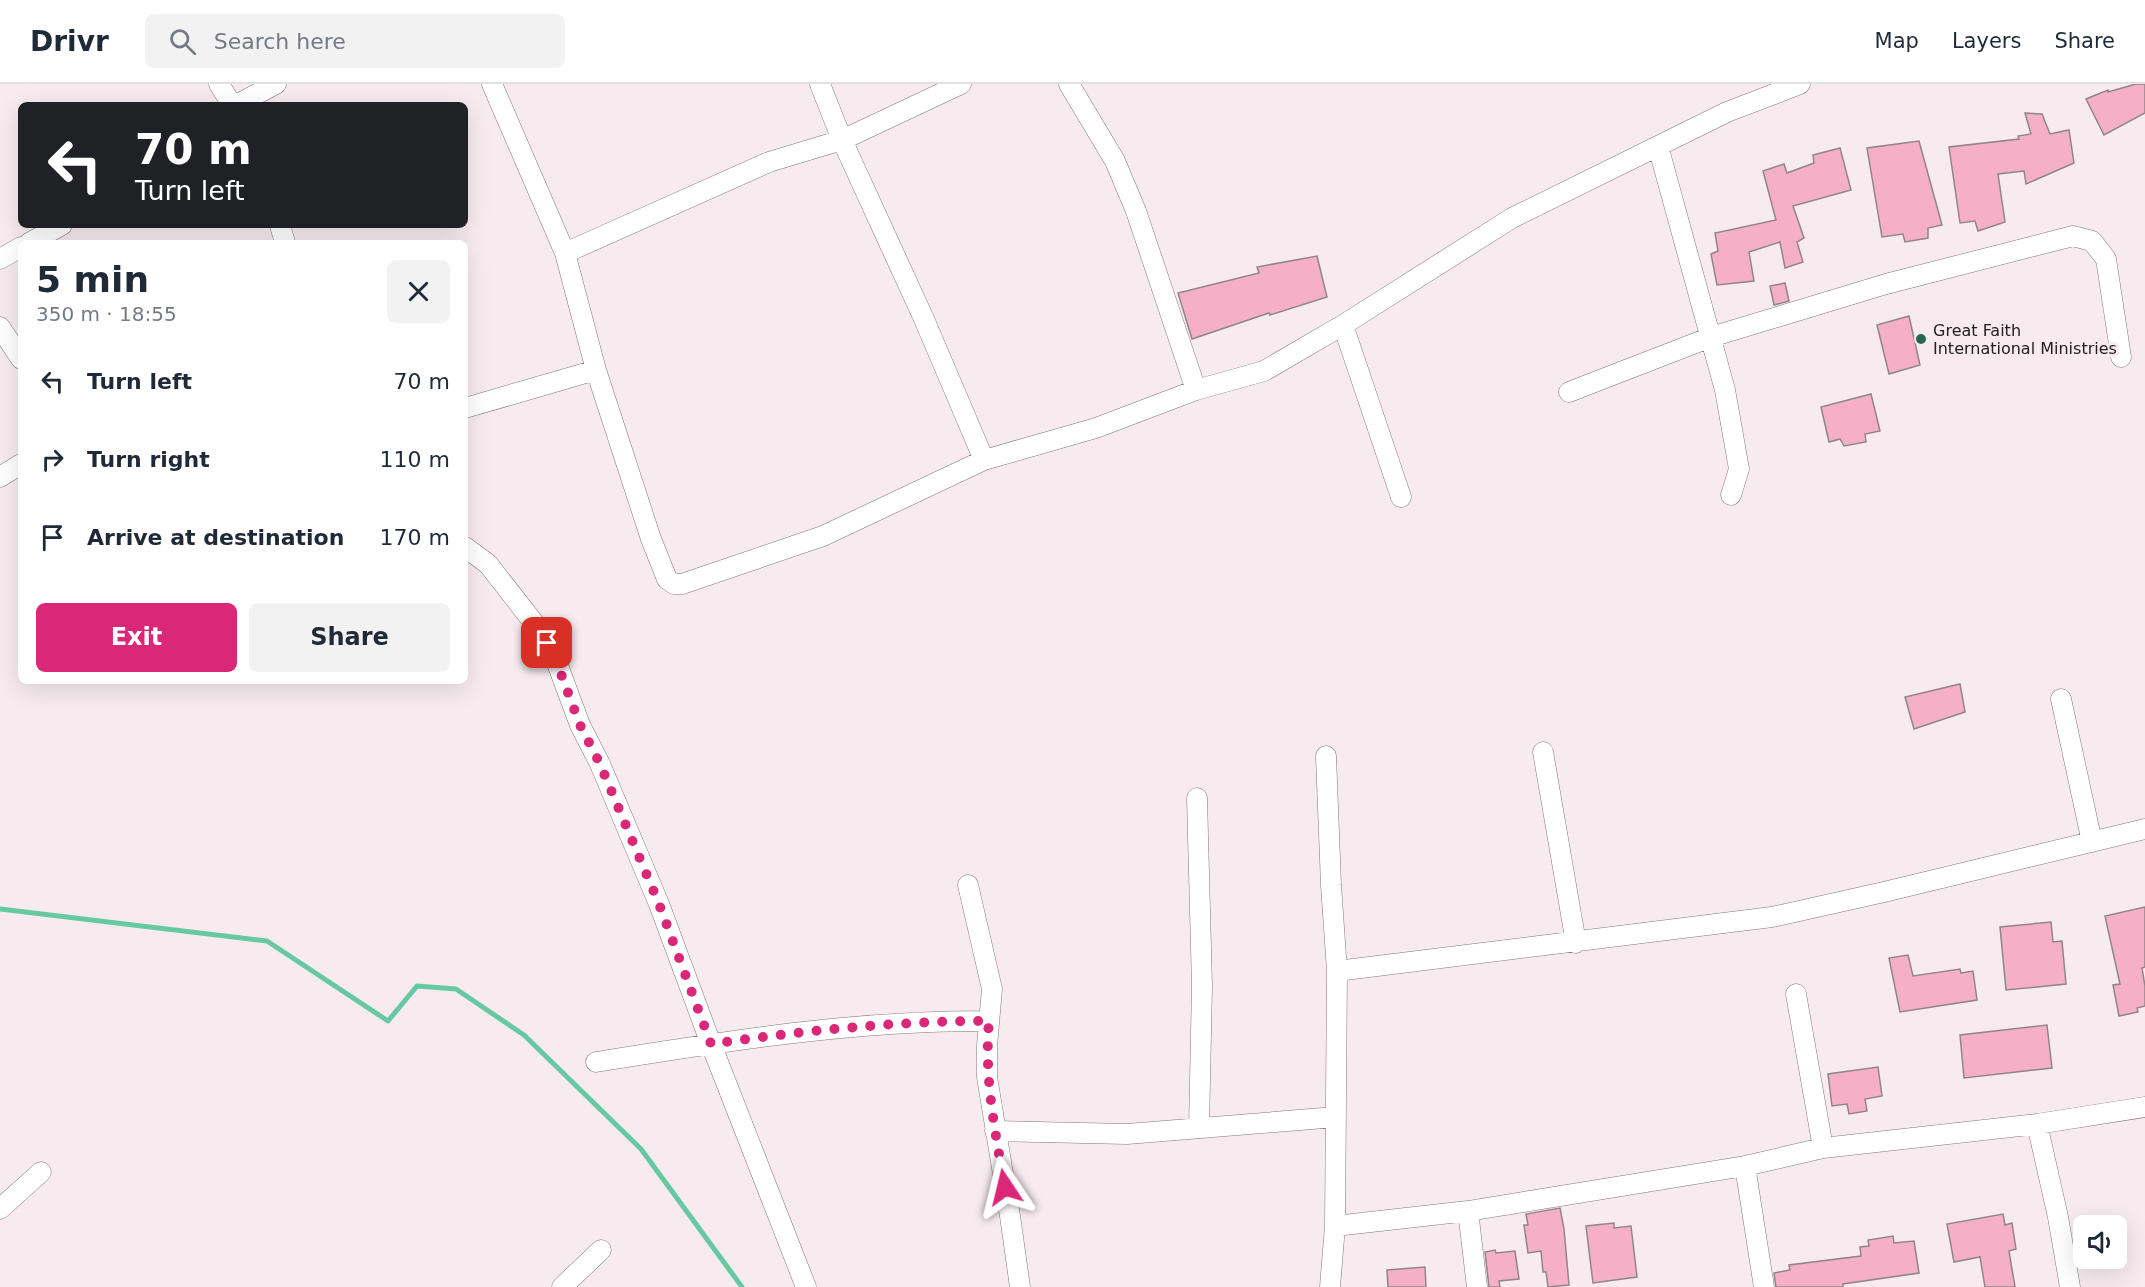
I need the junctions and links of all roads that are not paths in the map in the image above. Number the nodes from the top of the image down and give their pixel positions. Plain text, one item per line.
1 (219, 84) edge
2 (276, 84) edge
3 (492, 84) edge
4 (820, 84) edge
5 (1069, 84) edge
6 (1800, 84) edge
7 (958, 85) edge
8 (232, 102) edge
9 (240, 102) edge
10 (842, 140) junction
11 (1658, 146) junction
12 (56, 228) edge
13 (34, 240) edge
14 (18, 249) edge
15 (566, 253) junction
16 (0, 259) edge
17 (1343, 325) junction
18 (0, 327) edge
19 (1711, 337) junction
20 (18, 354) edge
21 (2121, 357) dead end
22 (596, 370) junction
23 (1196, 390) junction
24 (1569, 392) dead end
25 (468, 407) edge
26 (984, 460) junction
27 (18, 466) edge
28 (0, 477) edge
29 (1731, 495) dead end
30 (1401, 497) dead end
31 (468, 549) edge
32 (2061, 699) dead end
33 (1543, 752) dead end
34 (1326, 756) dead end
35 (1197, 798) dead end
36 (2145, 829) edge
37 (2092, 842) junction
38 (968, 885) dead end
39 (1576, 943) junction
40 (1337, 971) junction
41 (1796, 994) dead end
42 (989, 1021) junction
43 (711, 1044) junction
44 (596, 1062) dead end
45 (2145, 1107) edge
46 (1336, 1117) junction
47 (2037, 1124) junction
48 (1199, 1128) junction
49 (995, 1131) junction
50 (1823, 1148) junction
51 (1745, 1166) junction
52 (41, 1172) dead end
53 (0, 1209) edge
54 (1468, 1211) junction
55 (1335, 1226) junction
56 (601, 1250) dead end
57 (562, 1287) edge
58 (806, 1287) edge
59 (1020, 1287) edge
60 (1330, 1287) edge
61 (1477, 1287) edge
62 (1764, 1287) edge
63 (2070, 1287) edge

1 - 8 street
2 - 9 street
3 - 15 street
4 - 10 street
5 - 23 street
6 - 11 street
7 - 10 street
10 - 15 street
10 - 26 street
11 - 17 street
11 - 19 street
12 - 13 street
14 - 16 street
15 - 22 street
17 - 23 street
17 - 30 street
18 - 20 street
19 - 21 street
19 - 24 street
19 - 29 street
22 - 25 street
22 - 26 street
23 - 26 street
27 - 28 street
31 - 43 street
32 - 37 street
33 - 39 street
34 - 40 street
35 - 48 street
36 - 37 street
37 - 39 street
38 - 42 street
39 - 40 street
40 - 46 street
41 - 50 street
42 - 43 street
42 - 49 street
43 - 44 street
43 - 58 street
45 - 47 street
46 - 48 street
46 - 55 street
47 - 50 street
47 - 63 street
48 - 49 street
49 - 59 street
50 - 51 street
51 - 54 street
51 - 62 street
52 - 53 street
54 - 55 street
54 - 61 street
55 - 60 street
56 - 57 street

